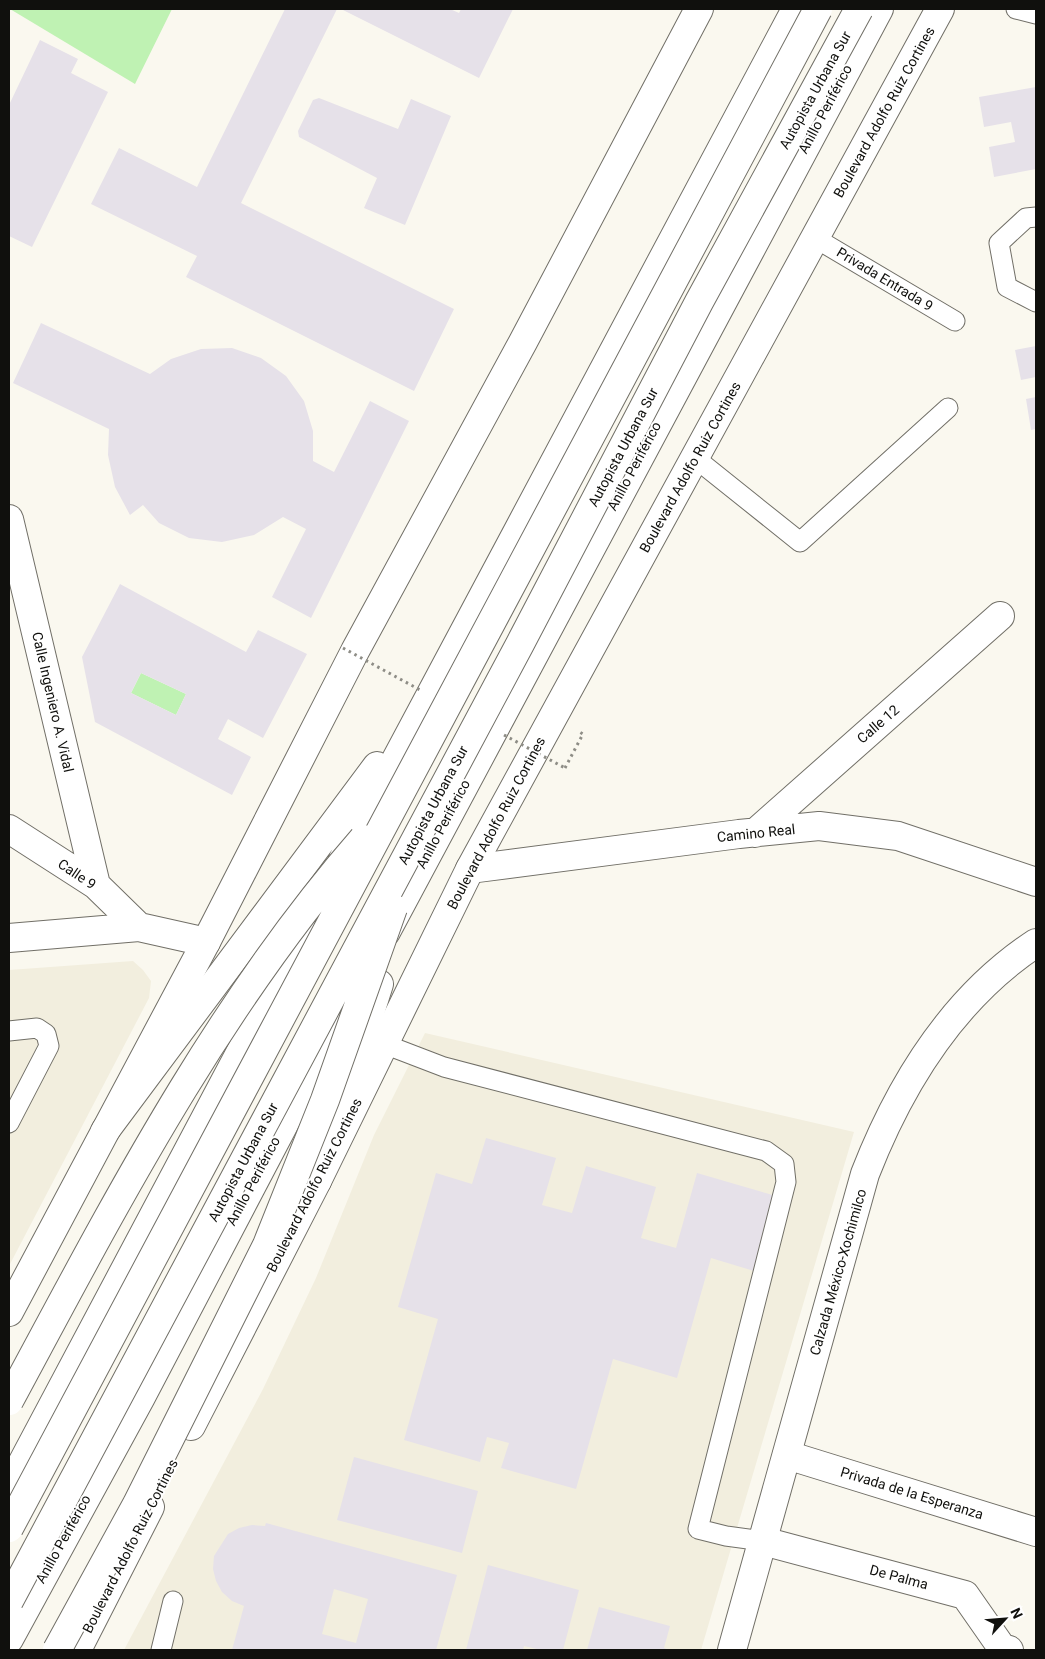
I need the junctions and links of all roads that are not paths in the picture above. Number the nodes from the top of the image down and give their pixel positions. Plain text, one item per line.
1 (699, 9) edge
2 (796, 9) edge
3 (818, 9) edge
4 (859, 9) edge
5 (878, 9) edge
6 (940, 9) edge
7 (1016, 9) edge
8 (1036, 14) edge
9 (1036, 217) edge
10 (815, 238) junction
11 (1036, 302) edge
12 (955, 320) dead end
13 (948, 408) dead end
14 (695, 458) junction
15 (9, 519) edge
16 (14, 562) edge
17 (1000, 616) dead end
18 (430, 694) junction
19 (395, 802) junction
20 (421, 827) junction
21 (9, 829) edge
22 (755, 833) junction
23 (470, 869) junction
24 (1036, 882) edge
25 (411, 884) junction
26 (96, 885) junction
27 (139, 927) junction
28 (9, 938) edge
29 (206, 942) junction
30 (1036, 943) edge
31 (9, 1031) edge
32 (384, 1044) junction
33 (9, 1123) edge
34 (105, 1131) junction
35 (317, 1181) junction
36 (9, 1312) edge
37 (9, 1401) edge
38 (787, 1455) junction
39 (9, 1488) edge
40 (9, 1528) edge
41 (1036, 1532) edge
42 (763, 1541) junction
43 (9, 1601) edge
44 (173, 1601) dead end
45 (9, 1639) edge
46 (57, 1650) edge
47 (77, 1650) edge
48 (160, 1650) edge
49 (732, 1650) edge
50 (1009, 1650) edge

1 - 29 main road
2 - 18 main road
3 - 19 main road, bridge
4 - 20 main road, Autopista Urbana Sur, bridge
5 - 25 main road, Anillo Periférico
6 - 10 main road, Boulevard Adolfo Ruiz Cortines
7 - 8 lane
9 - 11 lane
10 - 12 lane, Privada Entrada 9
10 - 14 main road, Boulevard Adolfo Ruiz Cortines
13 - 14 lane
14 - 23 main road, Boulevard Adolfo Ruiz Cortines
15 - 16 main road, Calle Ingeniero A. Vidal
16 - 26 main road, Calle Ingeniero A. Vidal
17 - 22 main road, Calle 12
18 - 34 main road
18 - 39 main road
19 - 37 main road, bridge
19 - 40 main road, bridge
20 - 43 main road, Autopista Urbana Sur, bridge
20 - 46 main road, bridge
21 - 26 main road, Calle 9
22 - 23 main road, Camino Real
22 - 24 main road, Camino Real
23 - 32 main road, Boulevard Adolfo Ruiz Cortines
25 - 35 main road
25 - 45 main road, Anillo Periférico
26 - 27 main road, Calle 9
27 - 28 main road
27 - 29 main road
29 - 34 main road
30 - 38 main road, Calzada México-Xochimilco
31 - 33 lane
32 - 35 main road, Boulevard Adolfo Ruiz Cortines
32 - 42 lane
34 - 36 main road
35 - 47 main road, Boulevard Adolfo Ruiz Cortines
38 - 41 main road, Privada de la Esperanza
38 - 42 main road, Calzada México-Xochimilco
42 - 49 main road, Calzada México-Xochimilco
42 - 50 main road, De Palma
44 - 48 lane

